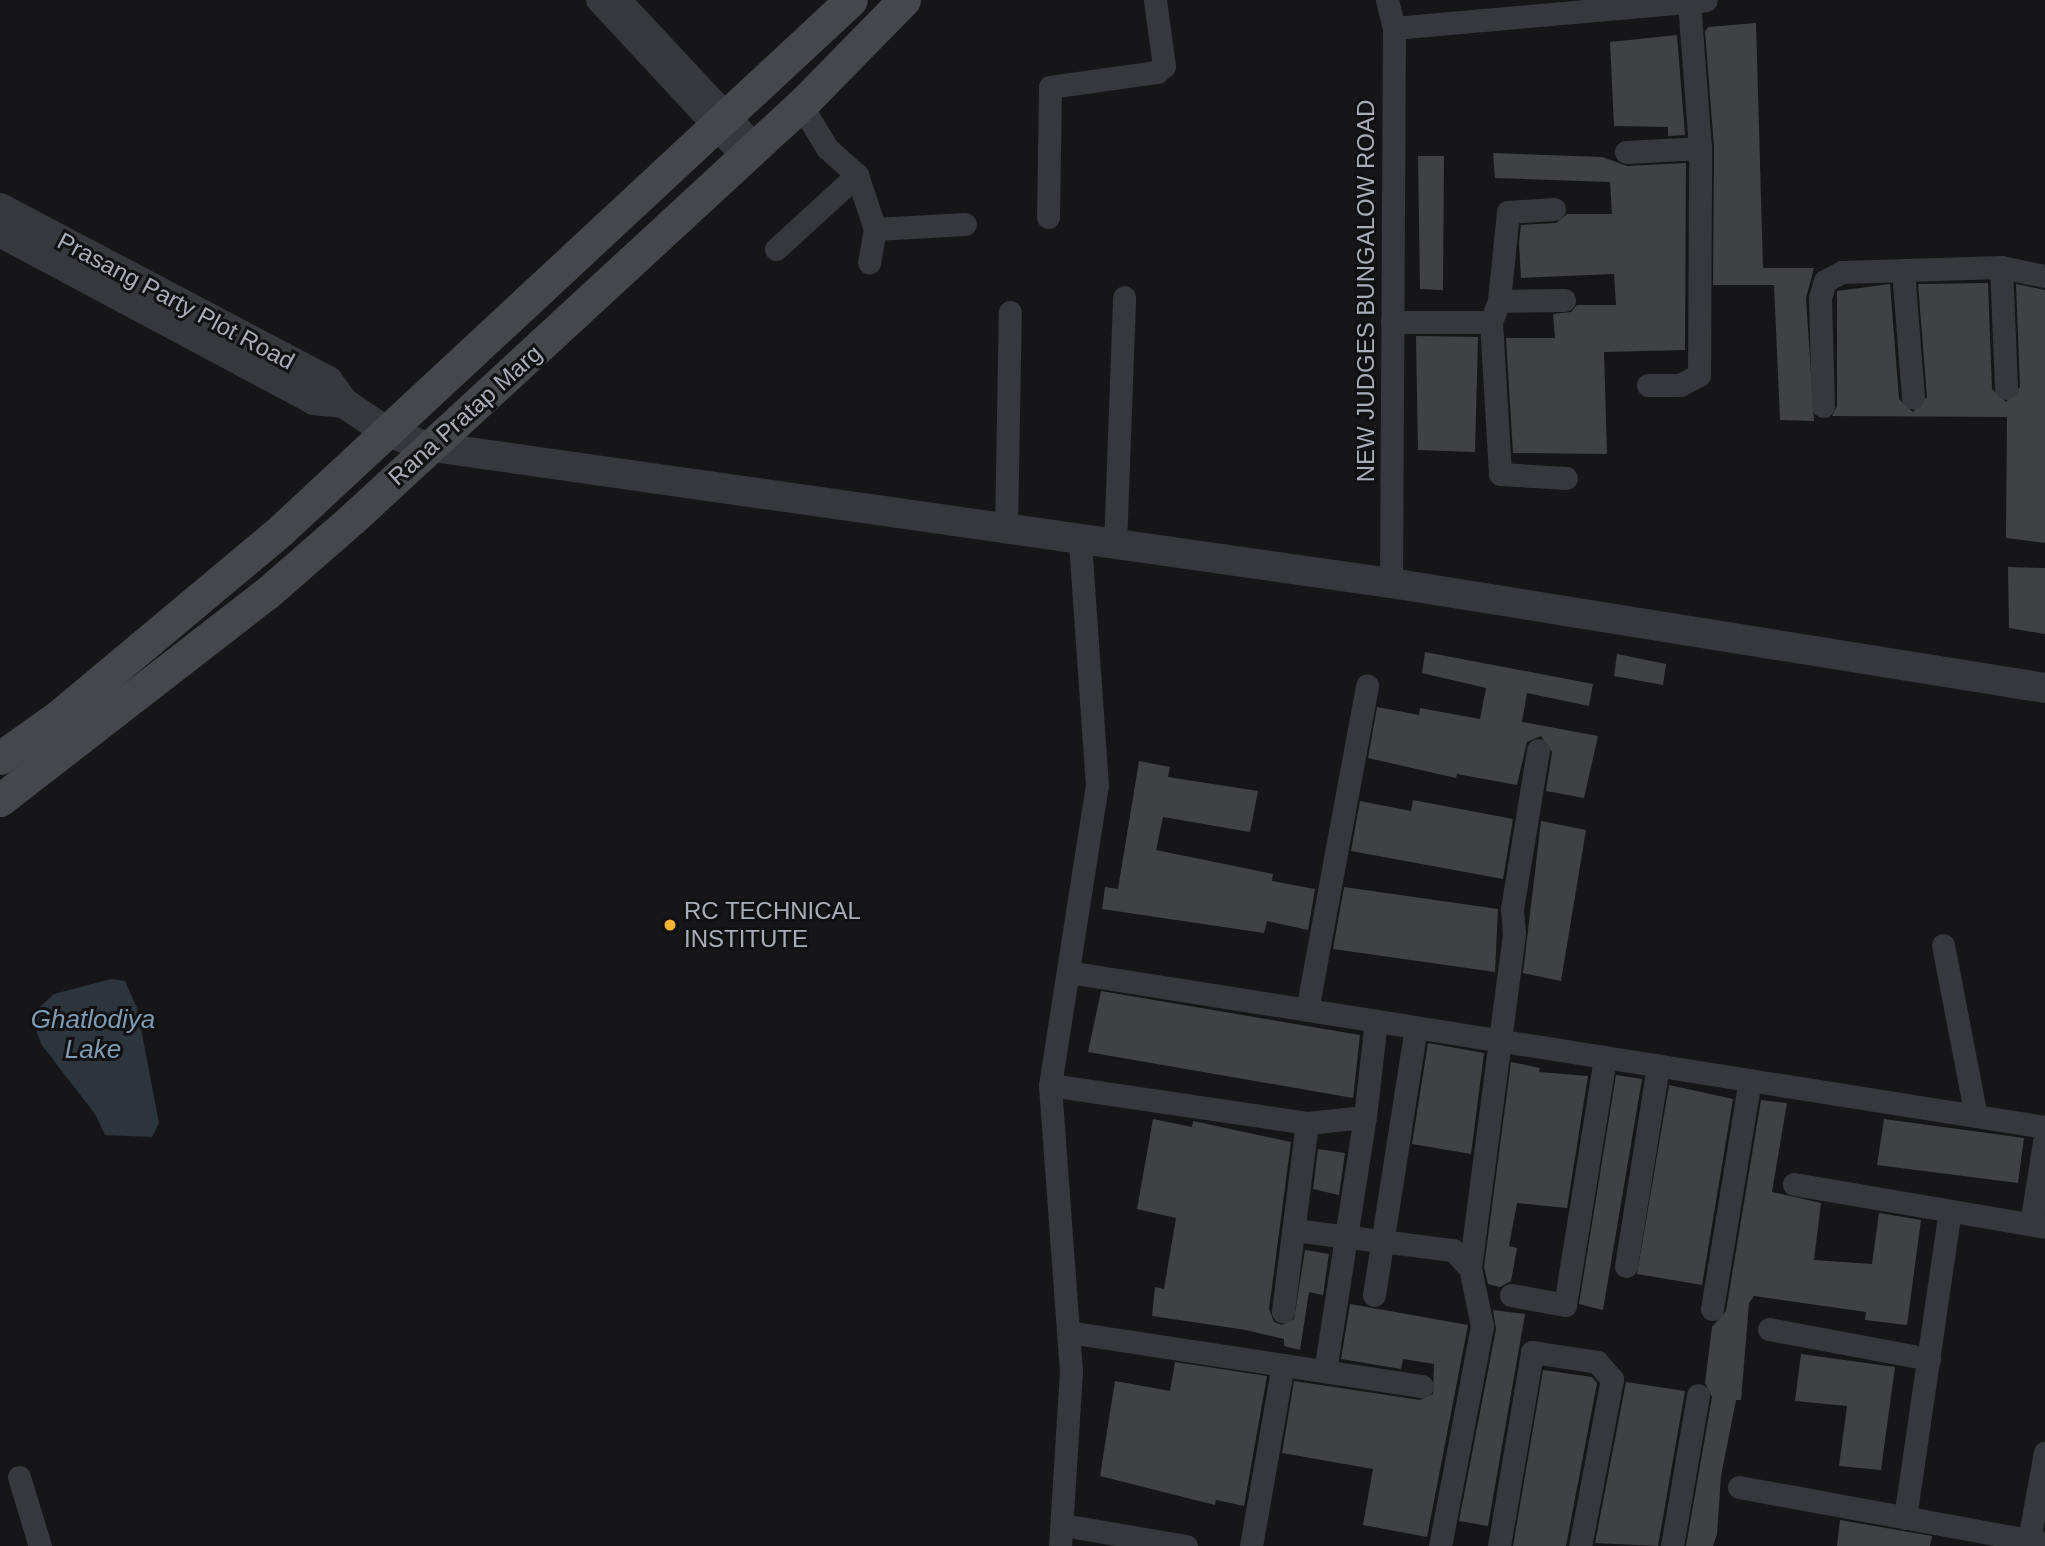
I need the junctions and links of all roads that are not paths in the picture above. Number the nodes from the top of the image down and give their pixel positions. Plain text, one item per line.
1 (597, 0) edge
2 (620, 0) edge
3 (851, 0) edge
4 (904, 0) edge
5 (1155, 0) edge
6 (1387, 0) edge
7 (1698, 1) edge
8 (1394, 28) junction
9 (801, 105) junction
10 (721, 122) junction
11 (1700, 148) junction
12 (750, 152) junction
13 (1626, 152) dead end
14 (857, 176) junction
15 (0, 208) edge
16 (1554, 209) dead end
17 (1048, 217) dead end
18 (965, 224) dead end
19 (875, 229) junction
20 (0, 232) edge
21 (776, 249) dead end
22 (869, 262) dead end
23 (2001, 267) junction
24 (1903, 270) junction
25 (2045, 276) edge
26 (1124, 297) dead end
27 (1564, 300) dead end
28 (1495, 311) junction
29 (1010, 312) dead end
30 (1392, 322) junction
31 (1648, 384) dead end
32 (2006, 388) dead end
33 (1913, 398) dead end
34 (344, 403) junction
35 (1823, 405) dead end
36 (387, 432) junction
37 (426, 446) junction
38 (1566, 478) dead end
39 (1006, 531) junction
40 (1080, 541) junction
41 (1115, 546) junction
42 (236, 568) junction
43 (1391, 583) junction
44 (261, 598) junction
45 (1367, 686) dead end
46 (2045, 688) edge
47 (1538, 750) dead end
48 (0, 758) edge
49 (3, 790) edge
50 (1943, 945) dead end
51 (1068, 972) junction
52 (1307, 1010) junction
53 (1376, 1021) junction
54 (1416, 1027) junction
55 (1497, 1040) junction
56 (1605, 1057) junction
57 (1658, 1066) junction
58 (1750, 1080) junction
59 (1050, 1085) junction
60 (1976, 1116) junction
61 (1365, 1117) junction
62 (1307, 1123) junction
63 (2045, 1127) edge
64 (2045, 1136) edge
65 (1794, 1184) dead end
66 (1950, 1211) junction
67 (2038, 1225) edge
68 (1294, 1230) junction
69 (1344, 1236) junction
70 (1382, 1241) junction
71 (1626, 1266) dead end
72 (1470, 1268) junction
73 (1374, 1295) dead end
74 (1511, 1295) dead end
75 (1712, 1309) dead end
76 (1283, 1311) dead end
77 (1769, 1329) dead end
78 (1068, 1332) junction
79 (1929, 1359) junction
80 (1283, 1365) junction
81 (1325, 1371) junction
82 (1422, 1386) dead end
83 (1698, 1395) dead end
84 (2045, 1452) edge
85 (19, 1477) dead end
86 (1739, 1487) dead end
87 (1905, 1518) junction
88 (1061, 1536) edge
89 (2037, 1542) edge
90 (40, 1546) edge
91 (1186, 1546) edge
92 (1251, 1546) edge
93 (1440, 1546) edge
94 (1499, 1546) edge
95 (1580, 1546) edge
96 (1672, 1546) edge

1 - 10 street
2 - 10 street
3 - 10 main road, Rana Pratap Marg
4 - 9 main road, Rana Pratap Marg
5 - 17 street
6 - 8 street, NEW JUDGES BUNGALOW ROAD
7 - 8 street
7 - 11 street
8 - 30 street, NEW JUDGES BUNGALOW ROAD
9 - 12 main road, Rana Pratap Marg
9 - 14 street
10 - 12 street
10 - 36 main road, Rana Pratap Marg
11 - 13 street
11 - 31 street
12 - 37 main road, Rana Pratap Marg
14 - 19 street
14 - 21 street
15 - 34 street, Prasang Party Plot Road
16 - 28 street
18 - 19 street
19 - 22 street
20 - 34 street, Prasang Party Plot Road
23 - 24 street
23 - 25 street
23 - 32 street
24 - 33 street
24 - 35 street
26 - 41 street
27 - 28 street
28 - 30 street
28 - 38 street
29 - 39 street
30 - 43 street, NEW JUDGES BUNGALOW ROAD
34 - 36 street, Prasang Party Plot Road
36 - 37 street, Prasang Party Plot Road
36 - 42 main road, Rana Pratap Marg
37 - 39 street, Prasang Party Plot Road
37 - 44 main road, Rana Pratap Marg
39 - 40 street, Prasang Party Plot Road
40 - 41 street, Prasang Party Plot Road
40 - 51 street
41 - 43 street, Prasang Party Plot Road
42 - 44 main road
42 - 48 main road, Rana Pratap Marg
43 - 46 street, Prasang Party Plot Road
44 - 49 main road, Rana Pratap Marg
45 - 52 street
47 - 55 street
50 - 60 street
51 - 52 street
51 - 59 street
52 - 53 street
53 - 54 street
53 - 61 street
54 - 55 street
54 - 70 street
55 - 56 street
55 - 72 street
56 - 57 street
56 - 74 street
57 - 58 street
57 - 71 street
58 - 60 street
58 - 75 street
59 - 62 street
59 - 78 street
60 - 63 street
61 - 62 street
61 - 69 street
62 - 68 street
64 - 67 street
65 - 66 street
66 - 67 street
66 - 79 street
68 - 69 street
68 - 76 street
69 - 70 street
69 - 81 street
70 - 72 street
70 - 73 street
72 - 93 street
77 - 79 street
78 - 80 street
78 - 88 street
79 - 87 street
80 - 81 street
80 - 92 street
81 - 82 street
83 - 96 street
84 - 89 street
85 - 90 street
86 - 87 street
87 - 89 street
88 - 91 street
94 - 95 street

